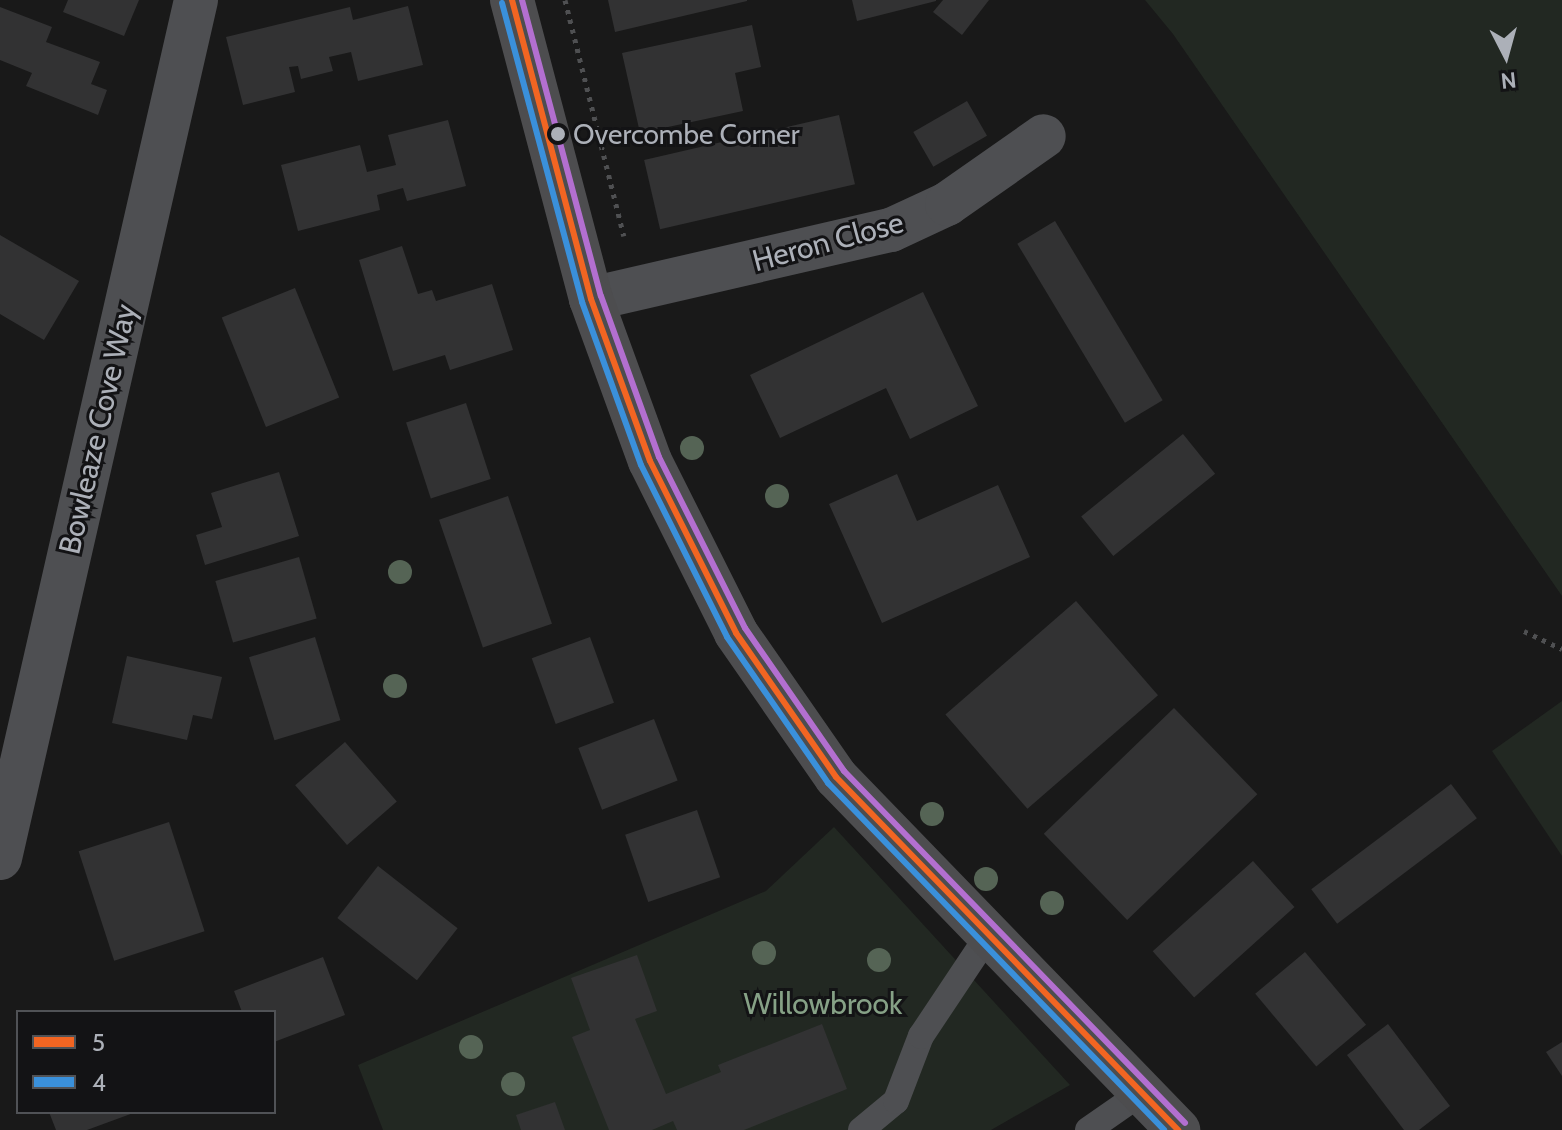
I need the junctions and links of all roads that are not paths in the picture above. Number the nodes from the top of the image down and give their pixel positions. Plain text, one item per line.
1 (196, 0) edge
2 (512, 0) edge
3 (1044, 136) dead end
4 (591, 299) junction
5 (0, 858) edge
6 (987, 937) junction
7 (1141, 1093) junction
8 (861, 1130) edge
9 (1088, 1130) edge
10 (1178, 1130) edge

1 - 5 street, Bowleaze Cove Way
2 - 4 main road
3 - 4 street, Heron Close
4 - 6 main road
6 - 7 main road
6 - 8 lane
7 - 9 lane
7 - 10 main road

